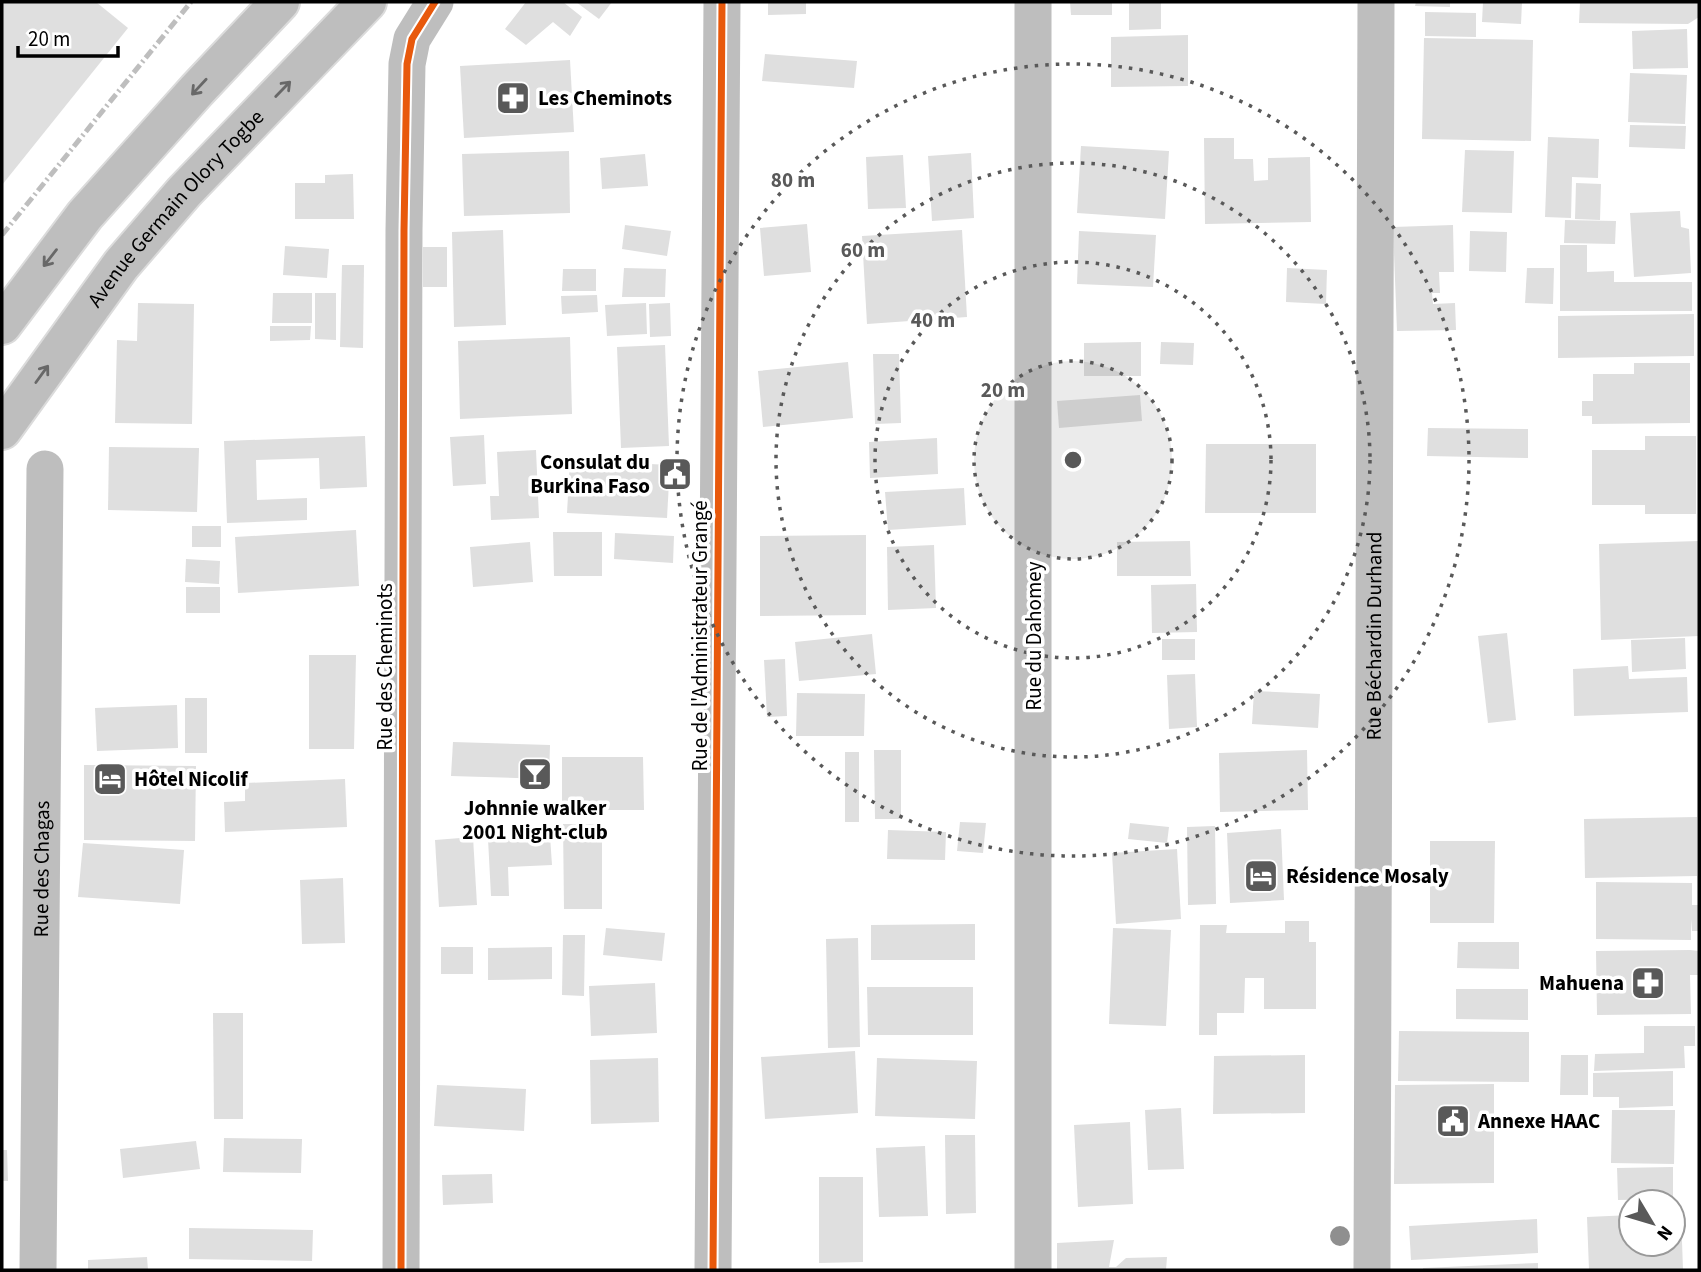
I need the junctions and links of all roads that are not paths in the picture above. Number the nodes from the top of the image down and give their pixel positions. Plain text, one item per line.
1 (280, 2) edge
2 (367, 2) edge
3 (435, 2) edge
4 (722, 2) edge
5 (1033, 2) edge
6 (1376, 2) edge
7 (2, 325) edge
8 (2, 430) edge
9 (45, 469) dead end
10 (38, 1270) edge
11 (401, 1270) edge
12 (713, 1270) edge
13 (1033, 1270) edge
14 (1372, 1270) edge

1 -> 7 highway
8 -> 2 highway, Avenue Germain Olory Togbe
3 - 11 street, Rue des Cheminots
4 - 12 street, Rue de l'Administrateur Grangé
5 - 13 street, Rue du Dahomey
6 - 14 street, Rue Béchardin Durhand
9 - 10 street, Rue des Chagas

